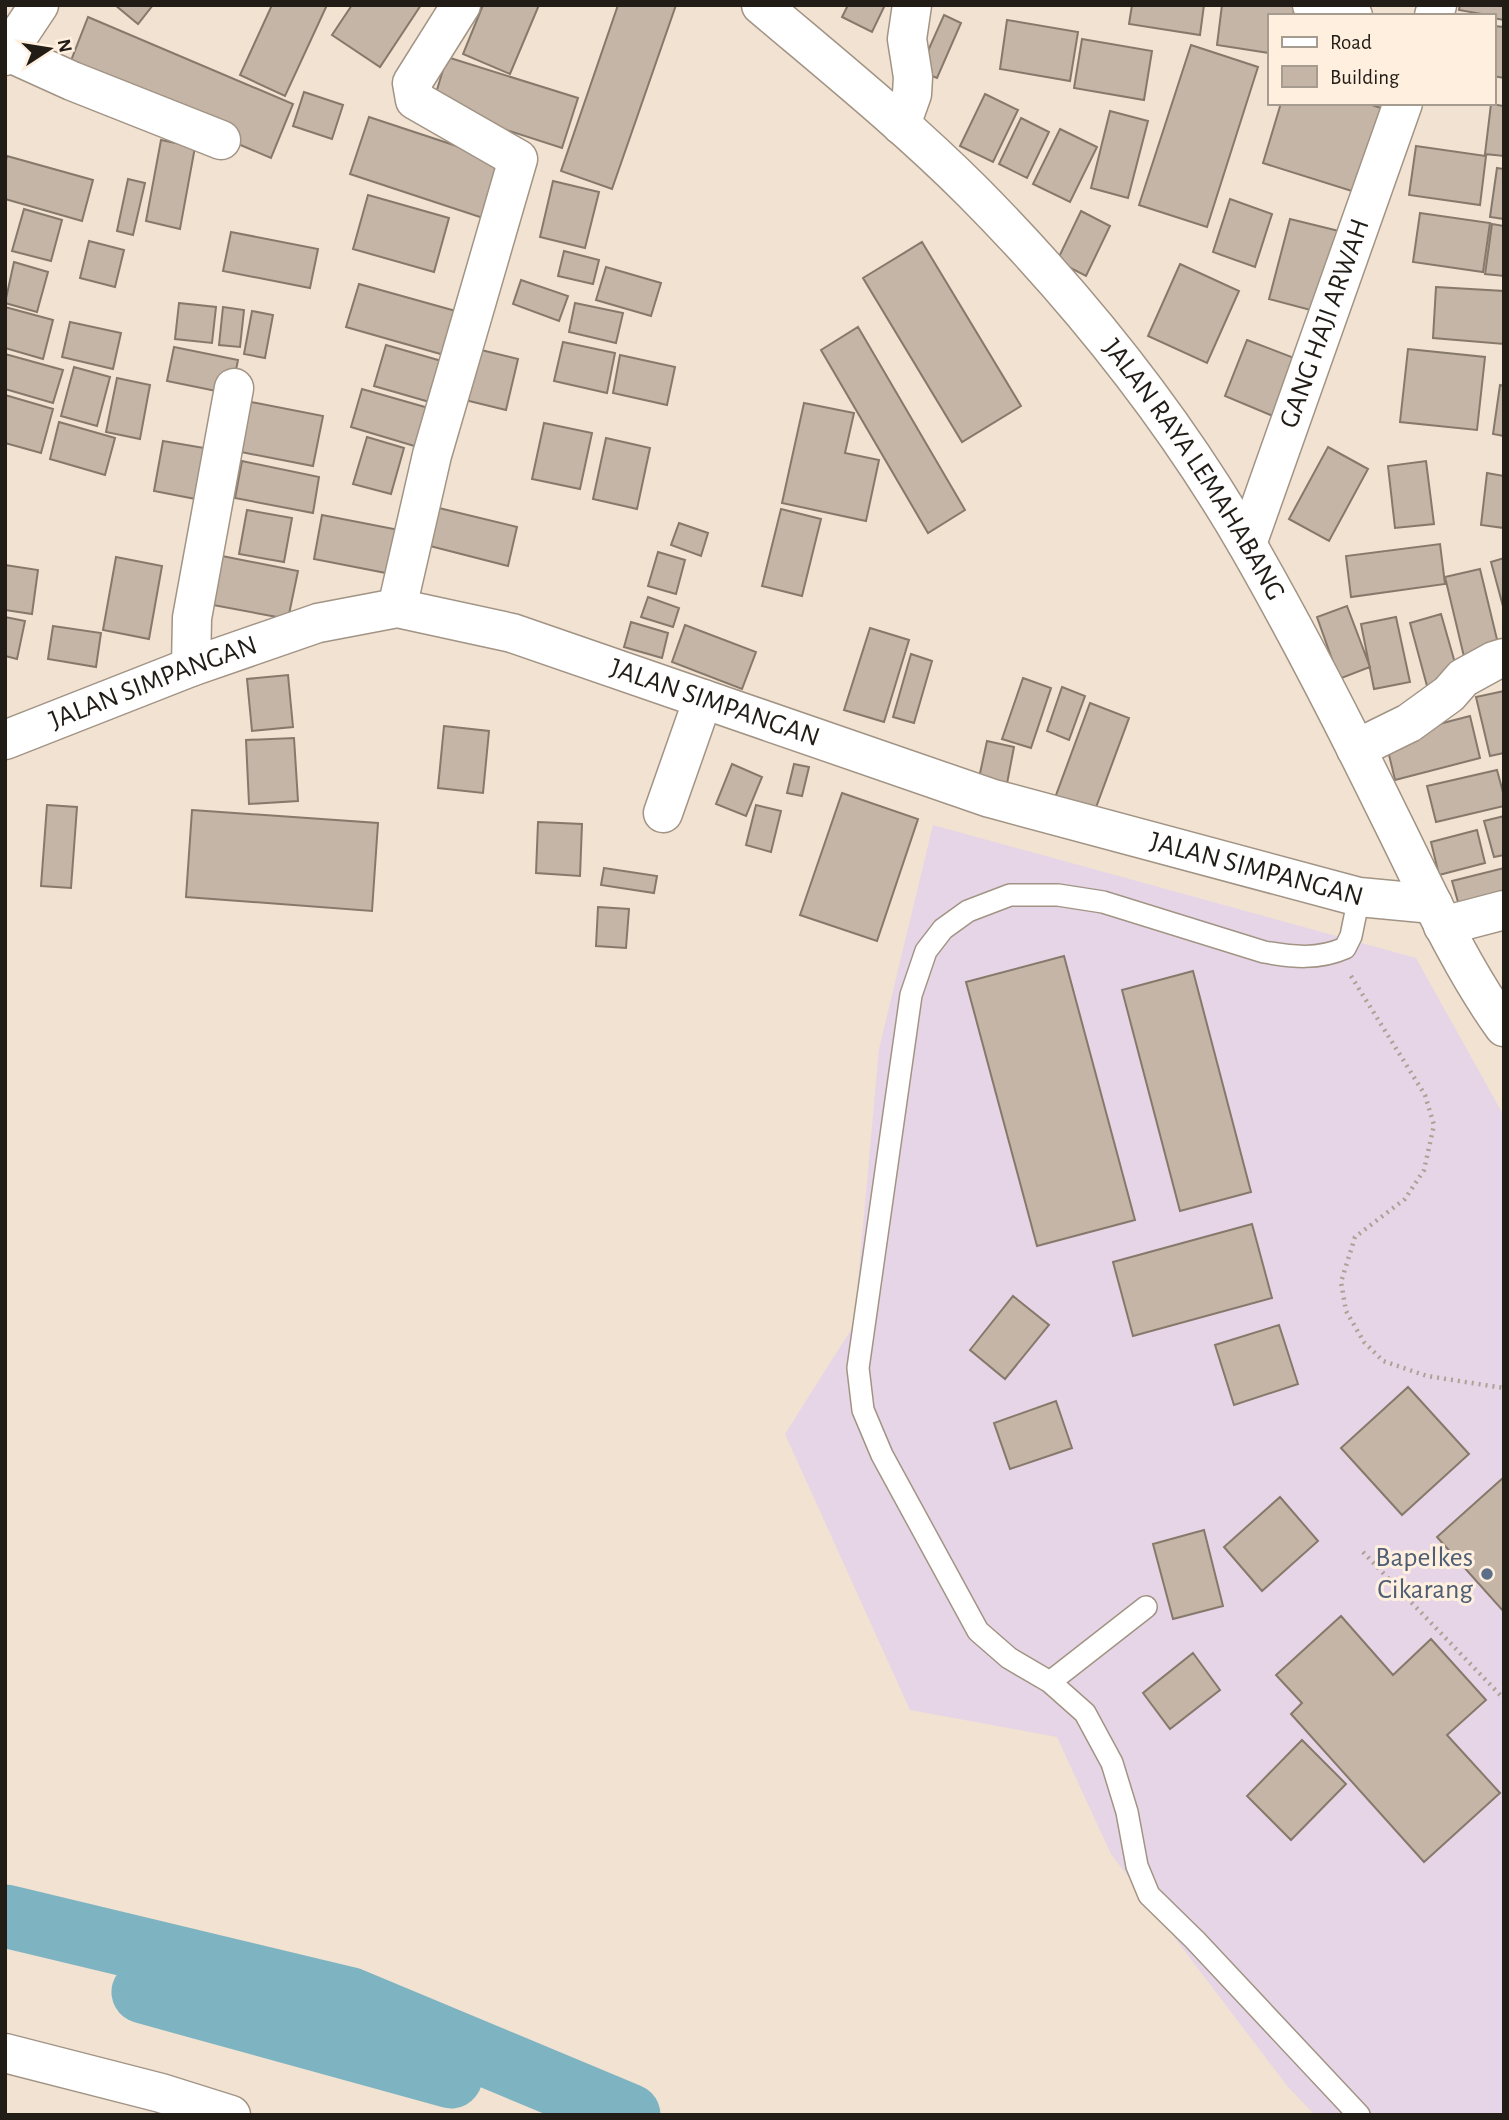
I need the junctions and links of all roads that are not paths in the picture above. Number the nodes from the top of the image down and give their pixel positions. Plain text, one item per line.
1 (39, 5) edge
2 (461, 5) edge
3 (761, 5) edge
4 (912, 5) edge
5 (1312, 5) edge
6 (1346, 14) edge
7 (6, 54) edge
8 (1402, 105) edge
9 (901, 125) junction
10 (221, 140) dead end
11 (234, 388) dead end
12 (1247, 544) junction
13 (397, 608) junction
14 (1504, 658) edge
15 (191, 667) junction
16 (703, 699) junction
17 (5, 740) edge
18 (1356, 749) junction
19 (663, 813) dead end
20 (1359, 897) junction
21 (1504, 910) edge
22 (1438, 915) junction
23 (1502, 1020) edge
24 (1146, 1608) dead end
25 (1051, 1682) junction
26 (5, 2053) edge
27 (231, 2115) edge
28 (1359, 2115) edge

1 - 7 street
2 - 13 street
3 - 9 street, JALAN RAYA LEMAHABANG
4 - 9 street
5 - 6 street
7 - 10 street
8 - 12 street, GANG HAJI ARWAH
9 - 12 street, JALAN RAYA LEMAHABANG
11 - 15 street
12 - 18 street, JALAN RAYA LEMAHABANG
13 - 15 street, JALAN SIMPANGAN
13 - 16 street, JALAN SIMPANGAN
14 - 18 street
15 - 17 street, JALAN SIMPANGAN
16 - 19 street
16 - 20 street, JALAN SIMPANGAN
18 - 22 street, JALAN RAYA LEMAHABANG
20 - 22 street, JALAN SIMPANGAN
20 - 25 lane
21 - 22 street
22 - 23 street, JALAN RAYA LEMAHABANG
24 - 25 lane
25 - 28 lane
26 - 27 street

